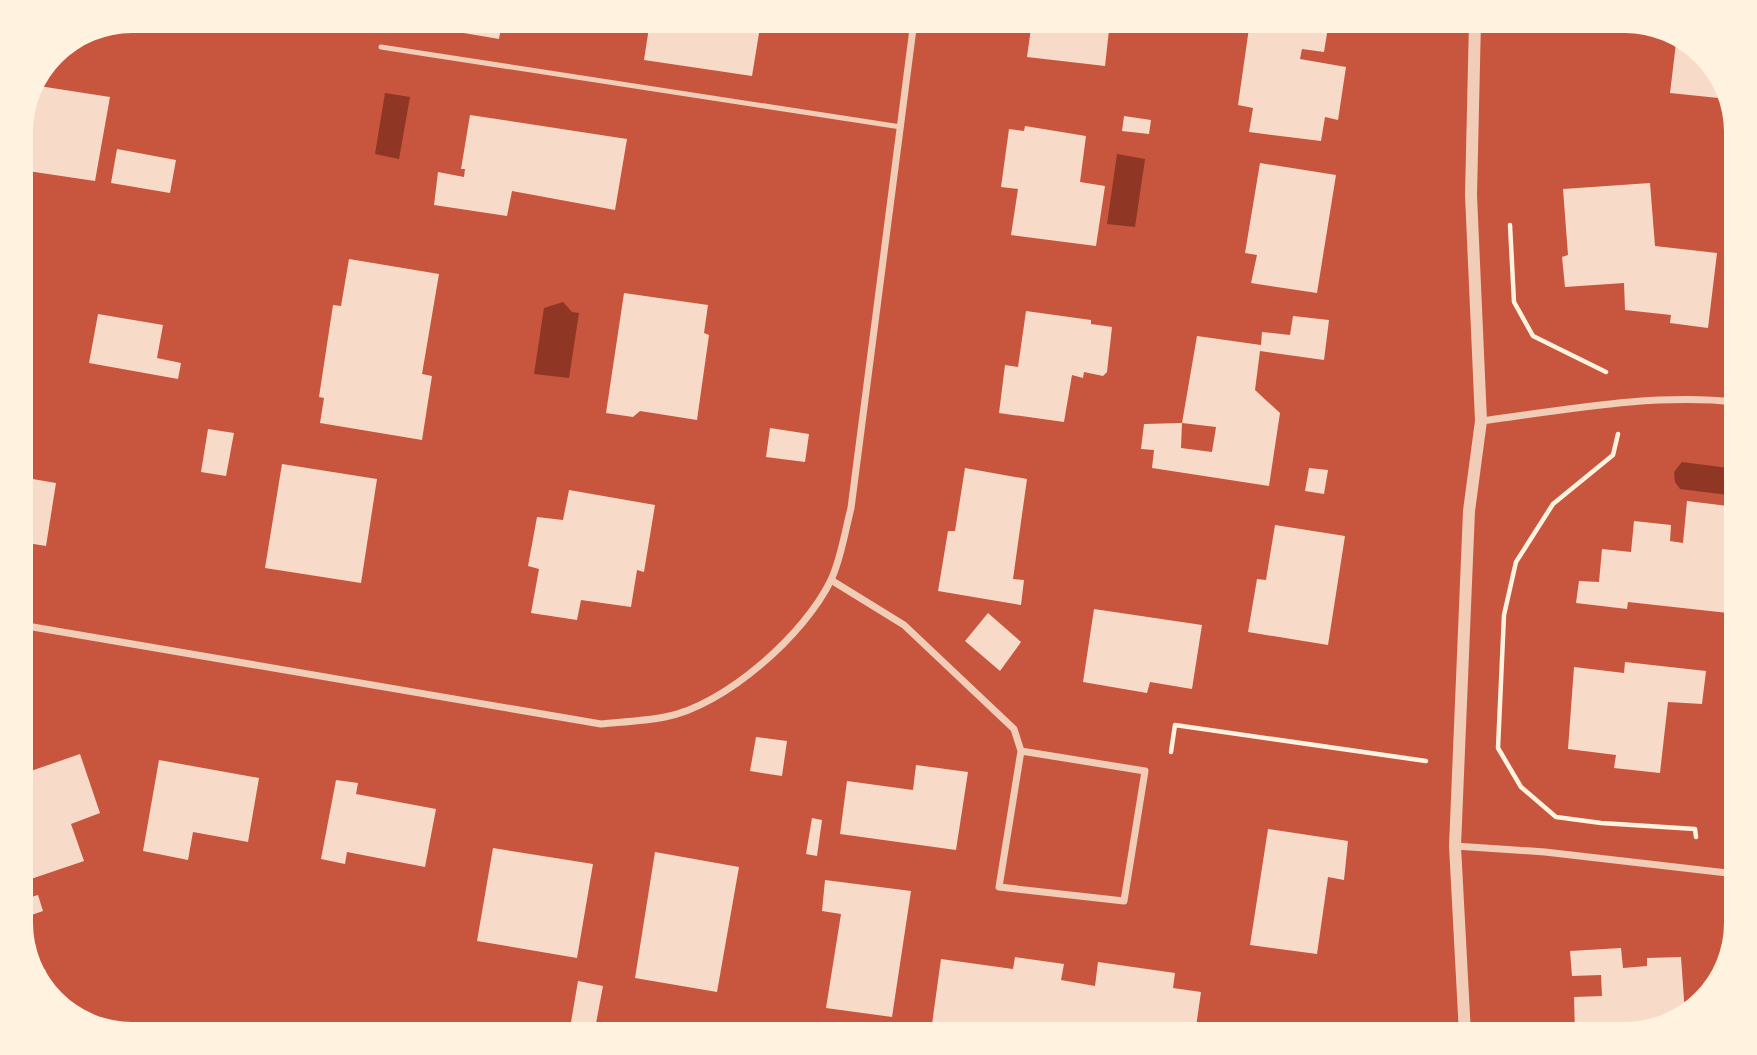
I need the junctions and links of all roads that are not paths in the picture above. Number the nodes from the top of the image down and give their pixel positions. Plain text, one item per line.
1 (913, 33) edge
2 (1475, 33) edge
3 (381, 47) dead end
4 (901, 127) junction
5 (1724, 401) edge
6 (1481, 421) junction
7 (831, 580) junction
8 (33, 627) edge
9 (1021, 751) junction
10 (1455, 846) junction
11 (1724, 872) edge
12 (1464, 1022) edge

1 - 4 street
2 - 6 street
3 - 4 lane
4 - 7 street
5 - 6 street
6 - 10 street
7 - 8 street
7 - 9 street
9 - 9 street
10 - 11 street
10 - 12 street

